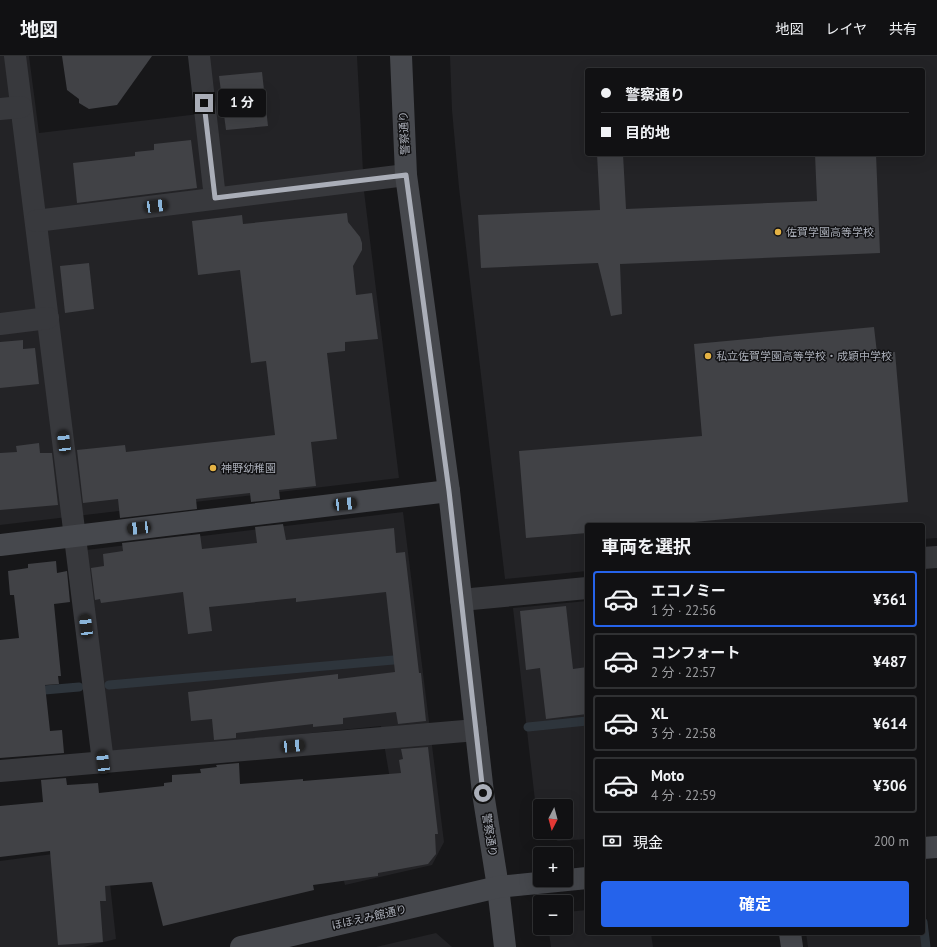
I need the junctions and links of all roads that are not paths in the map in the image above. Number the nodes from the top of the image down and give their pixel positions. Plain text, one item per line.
1 (15, 56) edge
2 (198, 56) edge
3 (401, 56) edge
4 (21, 107) junction
5 (0, 109) edge
6 (406, 175) junction
7 (215, 198) junction
8 (36, 221) junction
9 (48, 318) junction
10 (0, 324) edge
11 (449, 491) junction
12 (75, 536) junction
13 (0, 545) edge
14 (937, 557) edge
15 (925, 558) edge
16 (585, 588) edge
17 (461, 600) junction
18 (476, 730) junction
19 (103, 762) junction
20 (0, 771) edge
21 (937, 847) edge
22 (925, 848) edge
23 (585, 878) edge
24 (498, 886) junction
25 (790, 935) edge
26 (241, 947) edge
27 (505, 947) edge
28 (792, 947) edge

1 - 4 street
2 - 7 street
3 - 6 street, 警察通り
4 - 5 street
4 - 8 street
6 - 7 street
6 - 11 street, 警察通り
7 - 8 street
8 - 9 street
9 - 10 street
9 - 12 street
11 - 12 street
11 - 17 street, 警察通り
12 - 13 street
12 - 19 street
14 - 15 street
16 - 17 street
17 - 18 street, 警察通り
18 - 19 street
18 - 24 street, 警察通り
19 - 20 street
21 - 22 street
23 - 24 street, ほほえみ館通り
24 - 26 street, ほほえみ館通り
24 - 27 street, 警察通り
25 - 28 street

